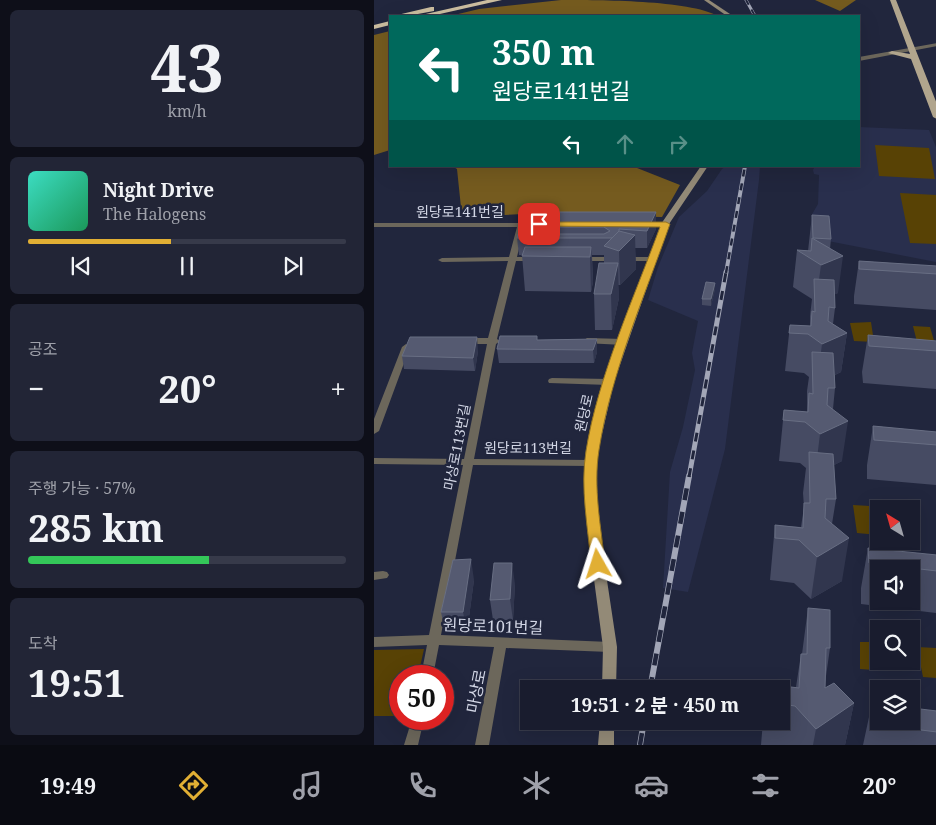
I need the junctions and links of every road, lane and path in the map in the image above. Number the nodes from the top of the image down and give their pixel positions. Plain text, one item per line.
1 (474, 0) edge
2 (498, 0) edge
3 (706, 0) edge
4 (893, 0) edge
5 (899, 0) edge
6 (402, 15) edge
7 (426, 15) edge
8 (728, 15) edge
9 (389, 18) edge
10 (374, 21) edge
11 (389, 23) edge
12 (374, 27) edge
13 (936, 44) edge
14 (915, 51) junction
15 (892, 52) joint
16 (860, 59) edge
17 (936, 93) edge
18 (936, 117) edge
19 (704, 167) edge
20 (521, 224) junction
21 (550, 224) edge
22 (374, 225) edge
23 (540, 259) edge
24 (569, 259) edge
25 (653, 259) junction
26 (442, 260) dead end
27 (512, 260) junction
28 (413, 341) edge
29 (455, 341) edge
30 (497, 341) junction
31 (580, 341) edge
32 (624, 342) junction
33 (552, 381) dead end
34 (609, 382) junction
35 (374, 431) edge
36 (374, 461) edge
37 (470, 462) junction
38 (592, 462) junction
39 (434, 640) junction
40 (374, 642) edge
41 (501, 643) junction
42 (610, 647) junction
43 (429, 665) edge
44 (609, 680) edge
45 (415, 730) edge
46 (607, 730) edge
47 (411, 745) edge
48 (482, 745) edge
49 (606, 745) edge

1 - 6 highway
2 - 7 highway
3 - 8 main road
4 - 14 main road
5 - 14 main road
9 - 10 highway
11 - 12 highway
13 - 14 street
14 - 15 main road
14 - 17 main road
14 - 18 main road
15 - 16 street
19 - 25 main road, 원당로
20 - 21 street, 원당로141번길
20 - 22 street, 원당로141번길
20 - 27 street, 마상로113번길
23 - 27 street
24 - 25 street
25 - 32 main road, 원당로
26 - 27 street
27 - 30 street, 마상로113번길
28 - 35 street
29 - 30 street
30 - 37 street, 마상로113번길
31 - 32 street
32 - 34 main road, 원당로
33 - 34 street
34 - 38 main road, 원당로
36 - 37 street, 원당로113번길
37 - 38 street, 원당로113번길
37 - 39 street, 마상로113번길
38 - 42 main road, 원당로
39 - 40 street, 원당로101번길
39 - 41 street, 원당로101번길
39 - 43 street, 마상로113번길
41 - 42 street, 원당로101번길
41 - 48 street, 마상로
42 - 44 main road, 원당로
45 - 47 street
46 - 49 main road

